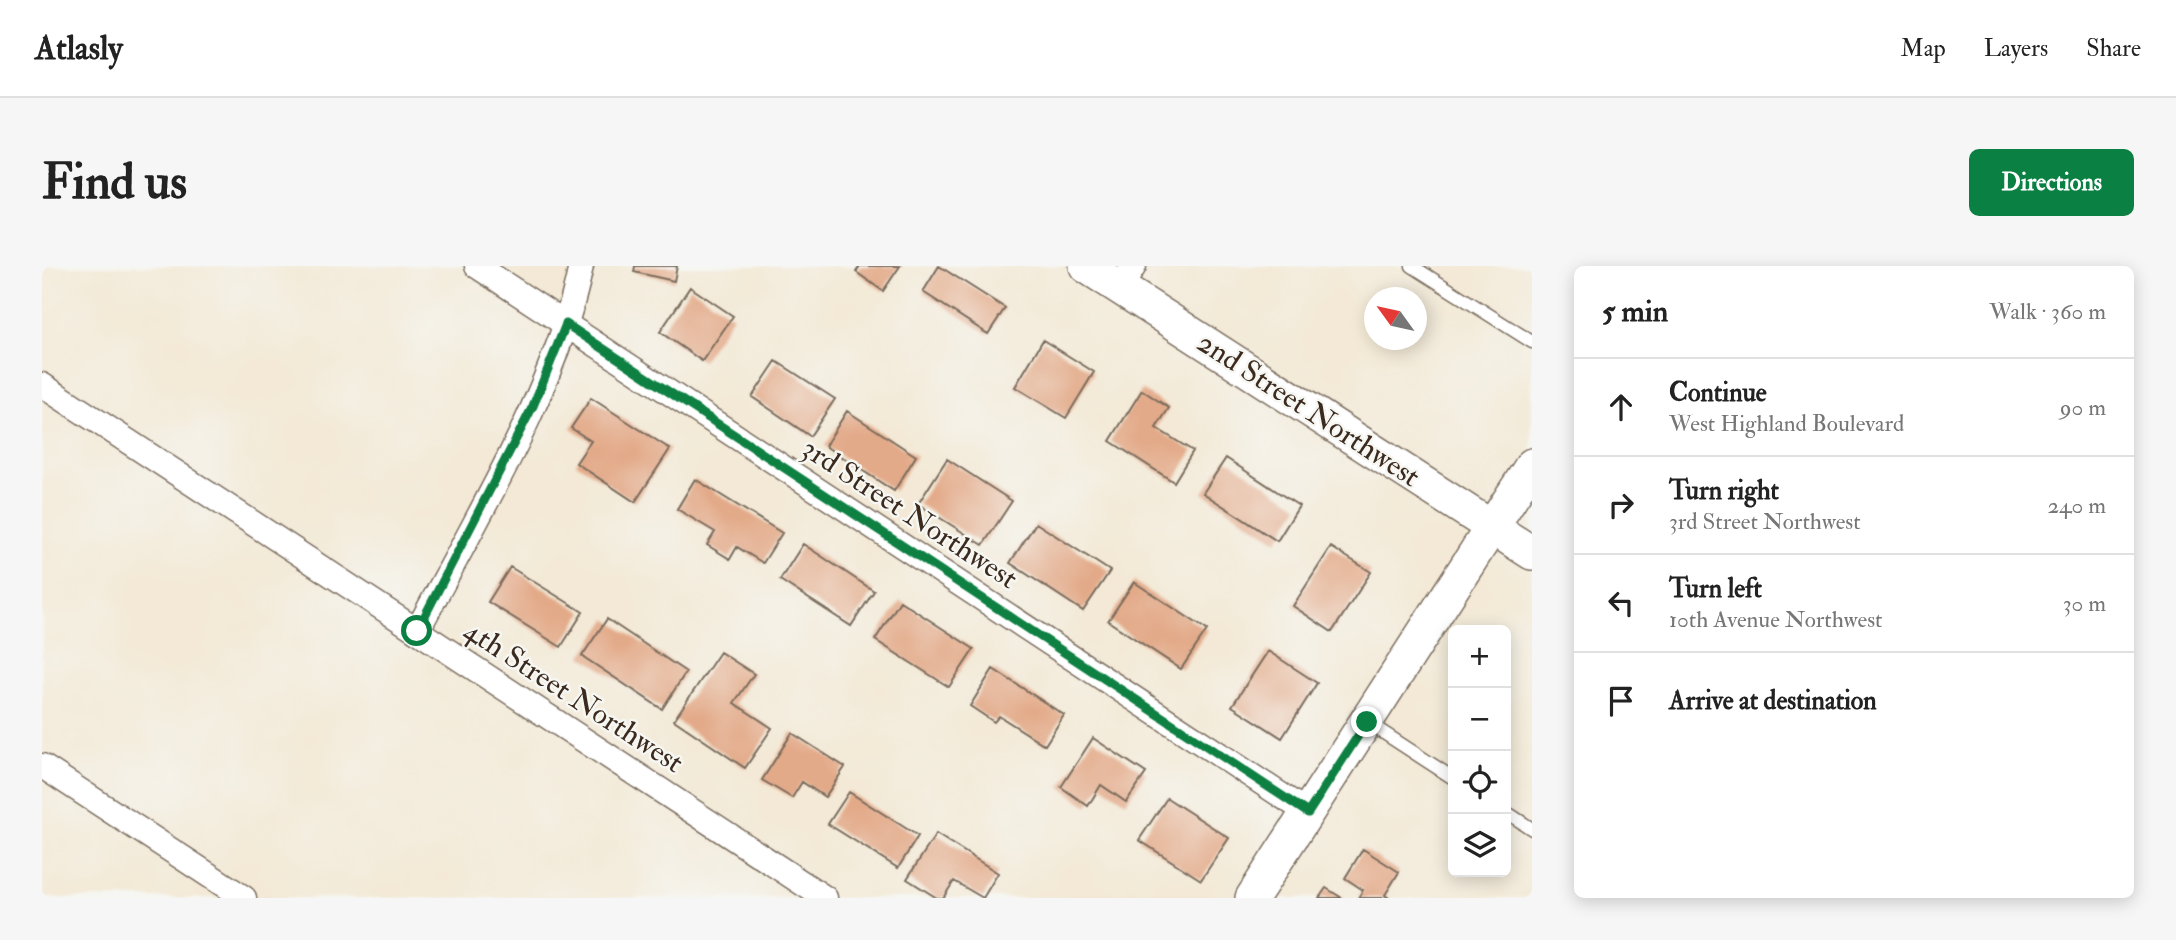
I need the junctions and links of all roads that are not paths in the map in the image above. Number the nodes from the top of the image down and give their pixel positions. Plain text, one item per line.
1 (477, 266) edge
2 (581, 266) edge
3 (1086, 266) edge
4 (1412, 266) edge
5 (1127, 277) edge
6 (566, 324) junction
7 (1532, 342) edge
8 (42, 385) edge
9 (1532, 466) edge
10 (1492, 527) junction
11 (1532, 553) edge
12 (417, 631) junction
13 (1367, 722) junction
14 (42, 766) edge
15 (1448, 775) edge
16 (1308, 813) junction
17 (1509, 814) edge
18 (1532, 829) edge
19 (820, 896) edge
20 (244, 898) edge
21 (1252, 898) edge

1 - 6 street, 3rd Street Northwest
2 - 6 street
3 - 5 street, 2nd Street Northwest
4 - 7 lane
5 - 10 street, 2nd Street Northwest
6 - 12 street
6 - 16 street, 3rd Street Northwest
8 - 12 street, 4th Street Northwest
9 - 10 street
10 - 11 street, 2nd Street Northwest
10 - 13 street
12 - 19 street, 4th Street Northwest
13 - 15 lane
13 - 16 street
14 - 20 street
16 - 21 street
17 - 18 lane

